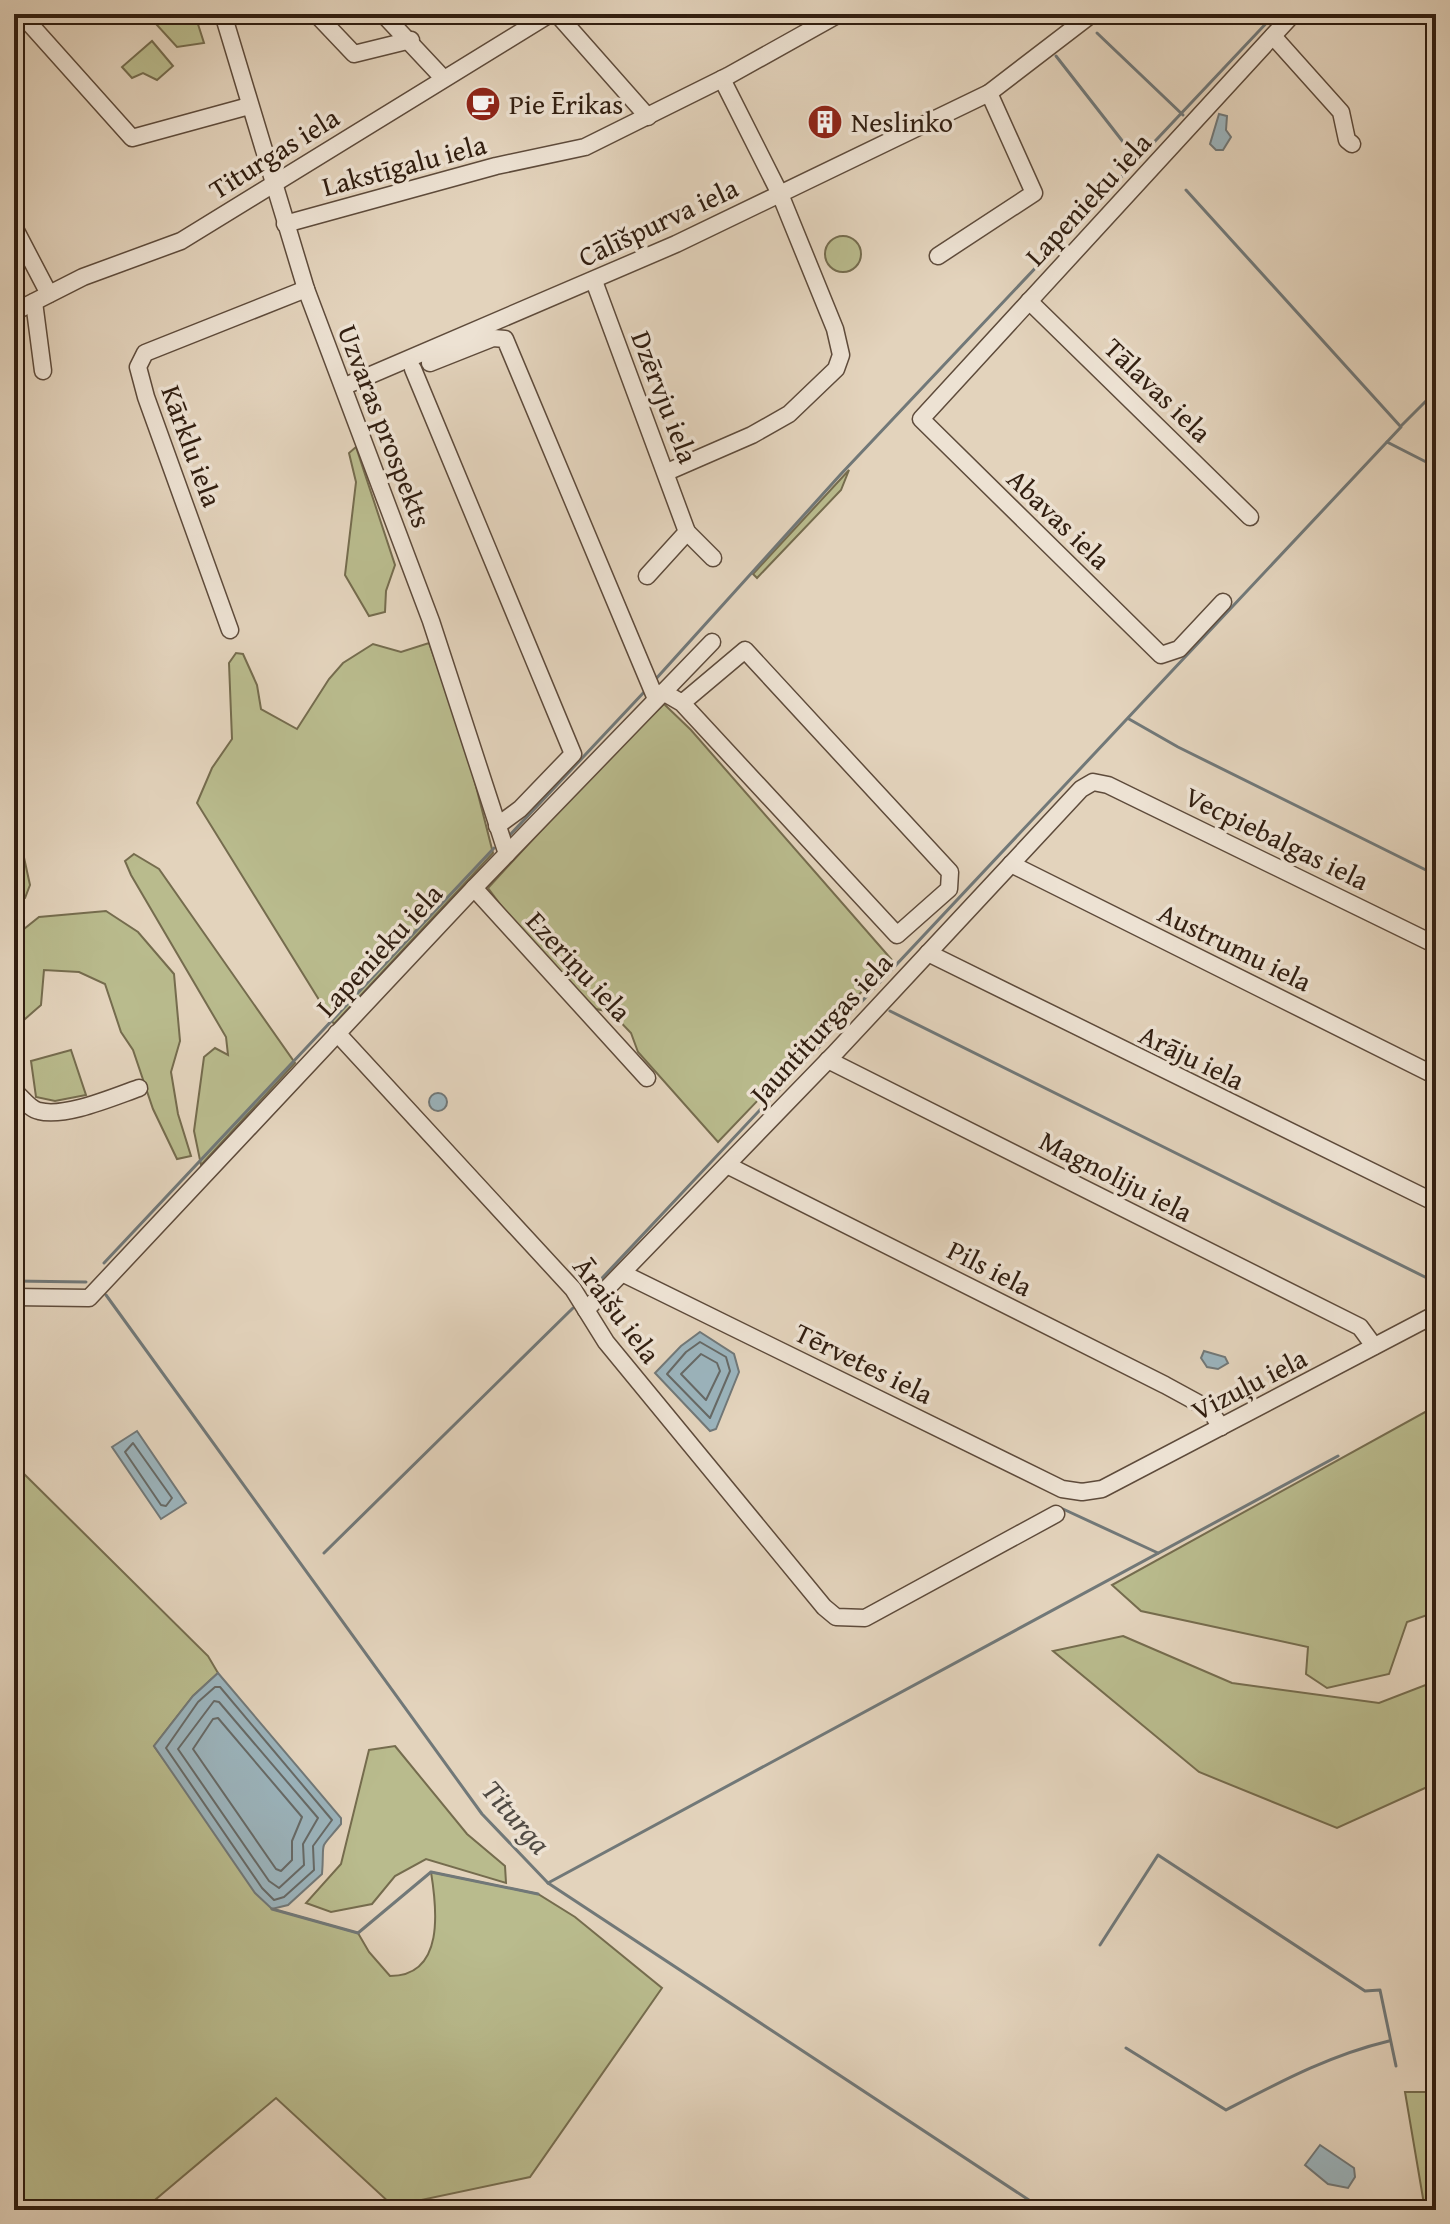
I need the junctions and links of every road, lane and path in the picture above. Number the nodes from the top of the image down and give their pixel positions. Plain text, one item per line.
1 (21, 14) edge
2 (223, 14) edge
3 (316, 14) edge
4 (383, 14) edge
5 (550, 14) edge
6 (557, 14) edge
7 (839, 14) edge
8 (1092, 14) edge
9 (1293, 14) edge
10 (527, 20) edge
11 (1273, 36) junction
12 (411, 40) junction
13 (443, 78) junction
14 (722, 79) junction
15 (989, 93) junction
16 (249, 106) junction
17 (648, 117) junction
18 (1352, 144) dead end
19 (273, 183) junction
20 (780, 194) junction
21 (285, 224) junction
22 (14, 227) edge
23 (938, 256) dead end
24 (594, 281) junction
25 (306, 289) junction
26 (42, 298) junction
27 (1029, 301) junction
28 (14, 312) edge
29 (430, 363) dead end
30 (413, 369) dead end
31 (43, 371) dead end
32 (345, 386) junction
33 (921, 419) joint
34 (667, 472) junction
35 (1250, 517) dead end
36 (687, 532) junction
37 (713, 558) dead end
38 (647, 576) dead end
39 (1223, 602) dead end
40 (230, 630) dead end
41 (712, 642) dead end
42 (660, 695) junction
43 (682, 703) junction
44 (1093, 782) joint
45 (497, 826) junction
46 (507, 854) junction
47 (1011, 864) junction
48 (474, 888) junction
49 (1436, 945) edge
50 (928, 953) junction
51 (337, 1033) junction
52 (828, 1060) junction
53 (1436, 1076) edge
54 (647, 1078) dead end
55 (139, 1088) dead end
56 (14, 1091) edge
57 (727, 1165) junction
58 (1436, 1203) edge
59 (624, 1274) junction
60 (14, 1297) edge
61 (586, 1310) junction
62 (1436, 1314) edge
63 (1374, 1346) junction
64 (1221, 1427) junction
65 (1082, 1492) joint
66 (1056, 1514) dead end

1 - 16 street
2 - 16 street, Uzvaras prospekts
3 - 12 street
4 - 12 street
5 - 10 street, Titurgas iela
6 - 17 street
7 - 14 street, Lakstīgalu iela
8 - 15 street, Cālīšpurva iela
9 - 11 street, Lapenieku iela
10 - 13 street, Titurgas iela
11 - 18 street
11 - 27 street, Lapenieku iela
12 - 13 street
13 - 19 street, Titurgas iela
14 - 17 street, Lakstīgalu iela
14 - 20 street
15 - 20 street, Cālīšpurva iela
15 - 23 street
16 - 19 street, Uzvaras prospekts
17 - 21 street, Lakstīgalu iela
19 - 21 street, Uzvaras prospekts
19 - 26 street, Titurgas iela
20 - 24 street, Cālīšpurva iela
20 - 34 street
21 - 25 street, Uzvaras prospekts
22 - 26 street
24 - 32 street, Cālīšpurva iela
24 - 34 street, Dzērvju iela
25 - 32 street, Uzvaras prospekts
25 - 40 street, Kārklu iela
26 - 28 street, Titurgas iela
26 - 31 street
27 - 33 street, Lapenieku iela
27 - 35 street, Tālavas iela
29 - 42 street
30 - 45 street
32 - 45 street, Uzvaras prospekts
33 - 39 street, Abavas iela
34 - 36 street, Dzērvju iela
36 - 37 street, Dzērvju iela
36 - 38 street
41 - 42 street, Lapenieku iela
42 - 43 street
42 - 46 street, Lapenieku iela
43 - 43 street
44 - 47 street, Jauntiturgas iela
44 - 49 street, Vecpiebalgas iela
45 - 46 street, Uzvaras prospekts
46 - 48 street, Lapenieku iela
47 - 50 street, Jauntiturgas iela
47 - 53 street, Austrumu iela
48 - 51 street, Lapenieku iela
48 - 54 street, Ezeriņu iela
50 - 52 street, Jauntiturgas iela
50 - 58 street, Arāju iela
51 - 60 street, Lapenieku iela
51 - 61 street, Āraišu iela
52 - 57 street, Jauntiturgas iela
52 - 63 street, Magnoliju iela
55 - 56 street
57 - 59 street, Jauntiturgas iela
57 - 64 street, Pils iela
59 - 61 street, Jauntiturgas iela
59 - 65 street, Tērvetes iela
61 - 66 street, Āraišu iela
62 - 63 street, Vizuļu iela
63 - 64 street, Vizuļu iela
64 - 65 street, Vizuļu iela

